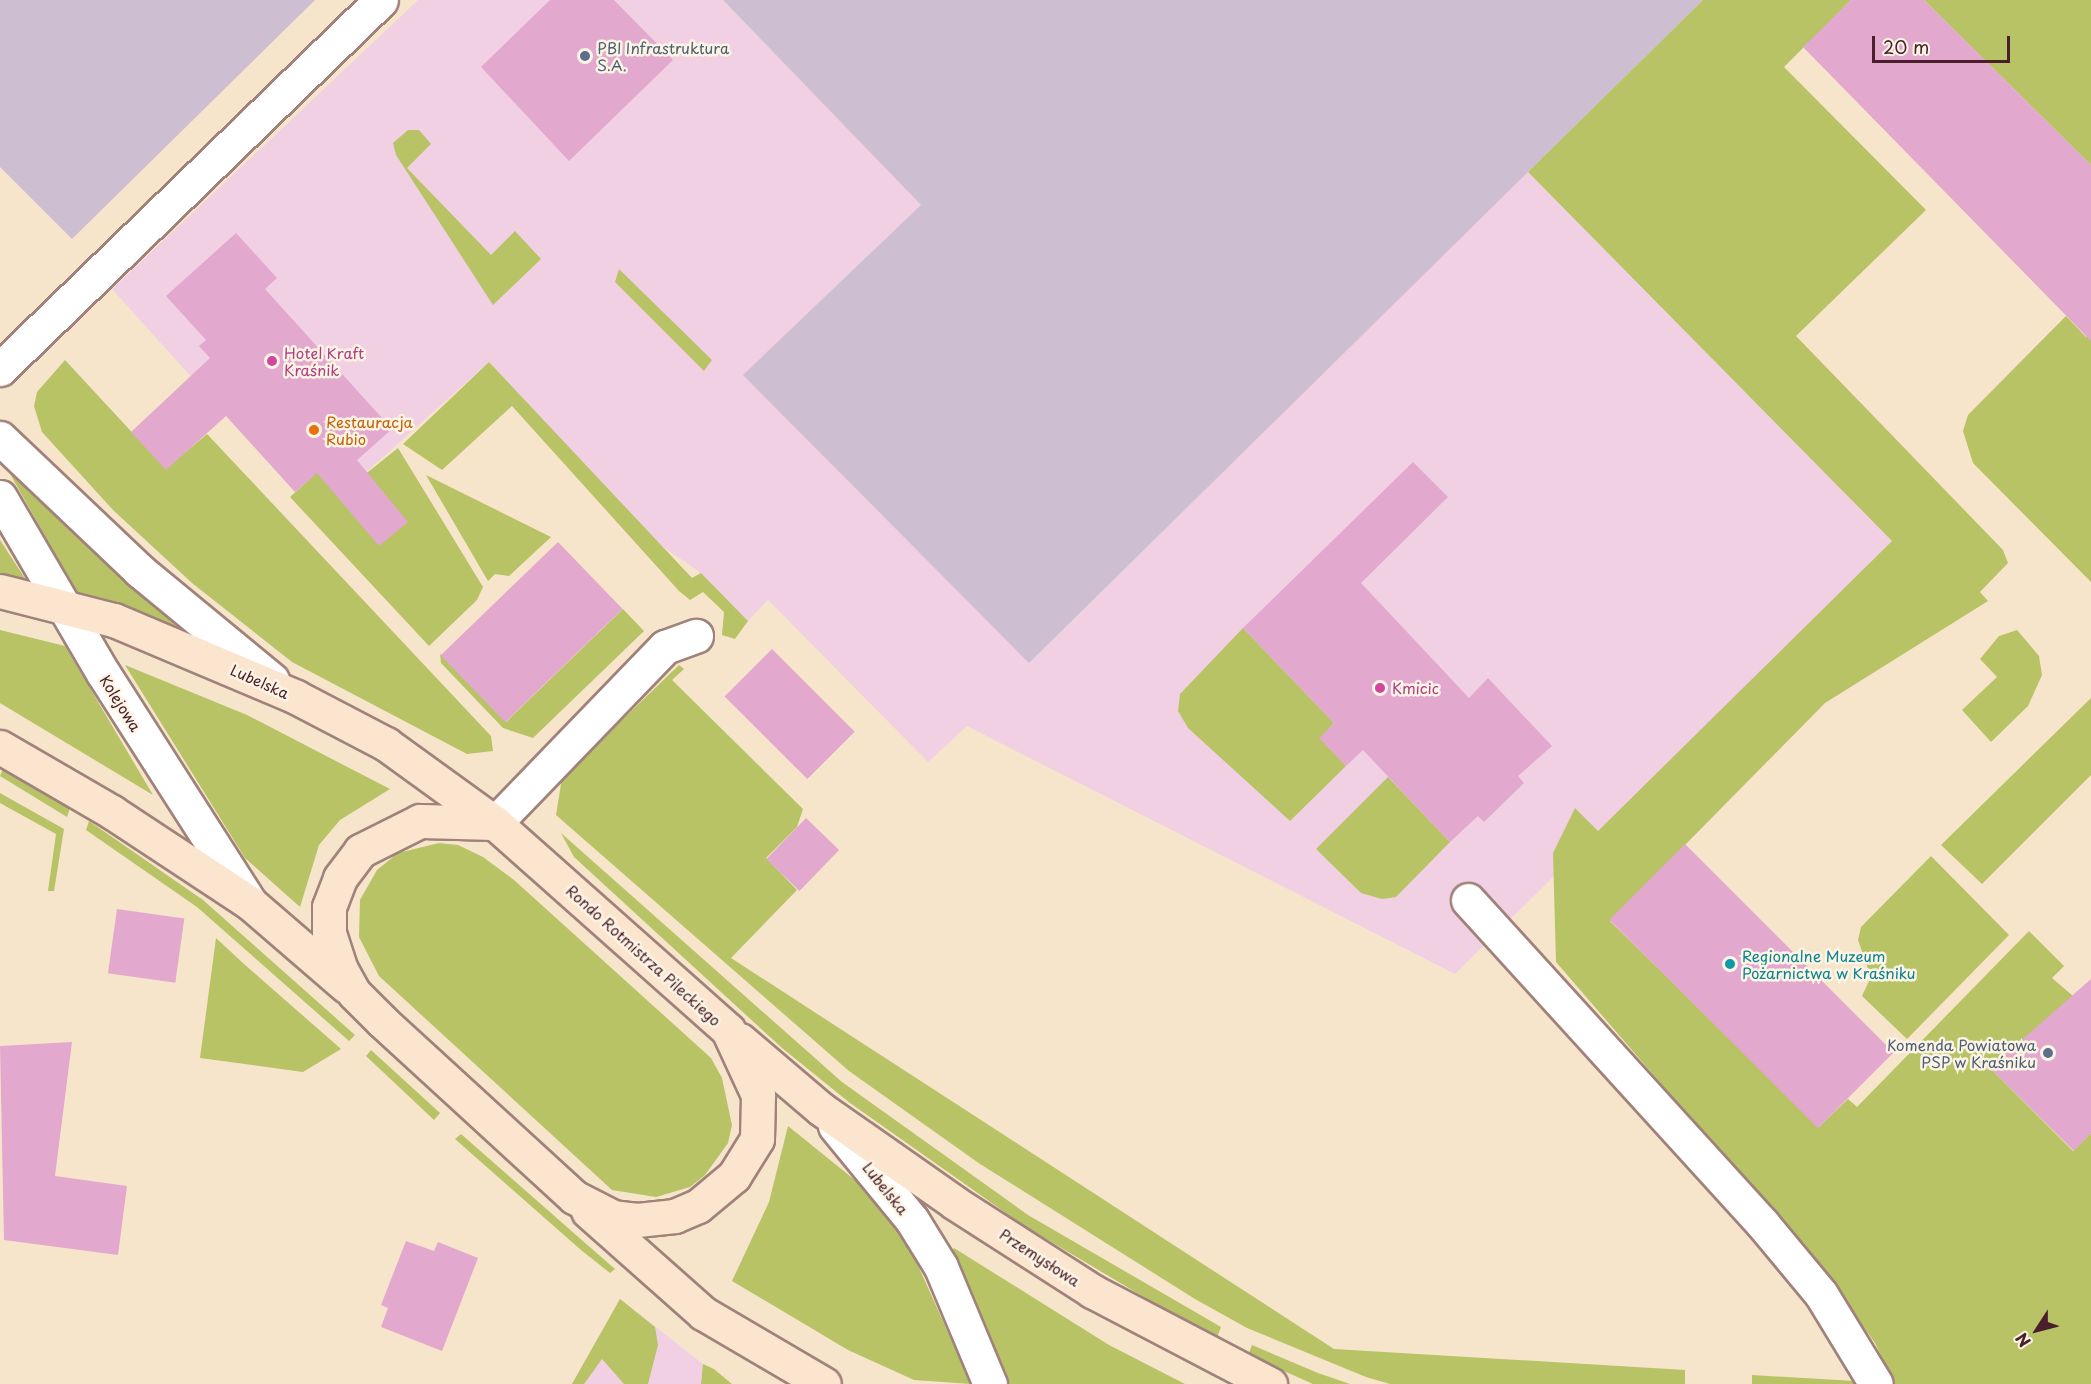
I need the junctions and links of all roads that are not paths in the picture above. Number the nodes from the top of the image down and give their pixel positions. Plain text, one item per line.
1 (381, 0) edge
2 (0, 369) edge
3 (0, 438) edge
4 (0, 497) edge
5 (0, 591) edge
6 (64, 607) junction
7 (696, 636) dead end
8 (296, 697) junction
9 (0, 747) edge
10 (495, 823) junction
11 (1468, 900) dead end
12 (250, 903) junction
13 (354, 993) junction
14 (728, 1030) junction
15 (821, 1109) junction
16 (574, 1197) junction
17 (816, 1382) edge
18 (990, 1384) edge
19 (1270, 1384) edge
20 (1876, 1384) edge

1 - 2 street
3 - 8 street
4 - 6 street, Kolejowa
5 - 6 main road, Lubelska
6 - 8 main road, Lubelska
6 - 12 street, Kolejowa
7 - 10 street
8 - 10 main road, Lubelska
9 - 12 main road
10 - 13 main road, Rondo Rotmistrza Pileckiego
10 - 14 main road, Rondo Rotmistrza Pileckiego
11 - 20 street
12 - 13 main road
13 - 16 main road, Rondo Rotmistrza Pileckiego
14 - 15 main road, Lubelska
14 - 16 main road, Rondo Rotmistrza Pileckiego
15 - 18 street, Lubelska
15 - 19 main road, Przemysłowa
16 - 17 main road

